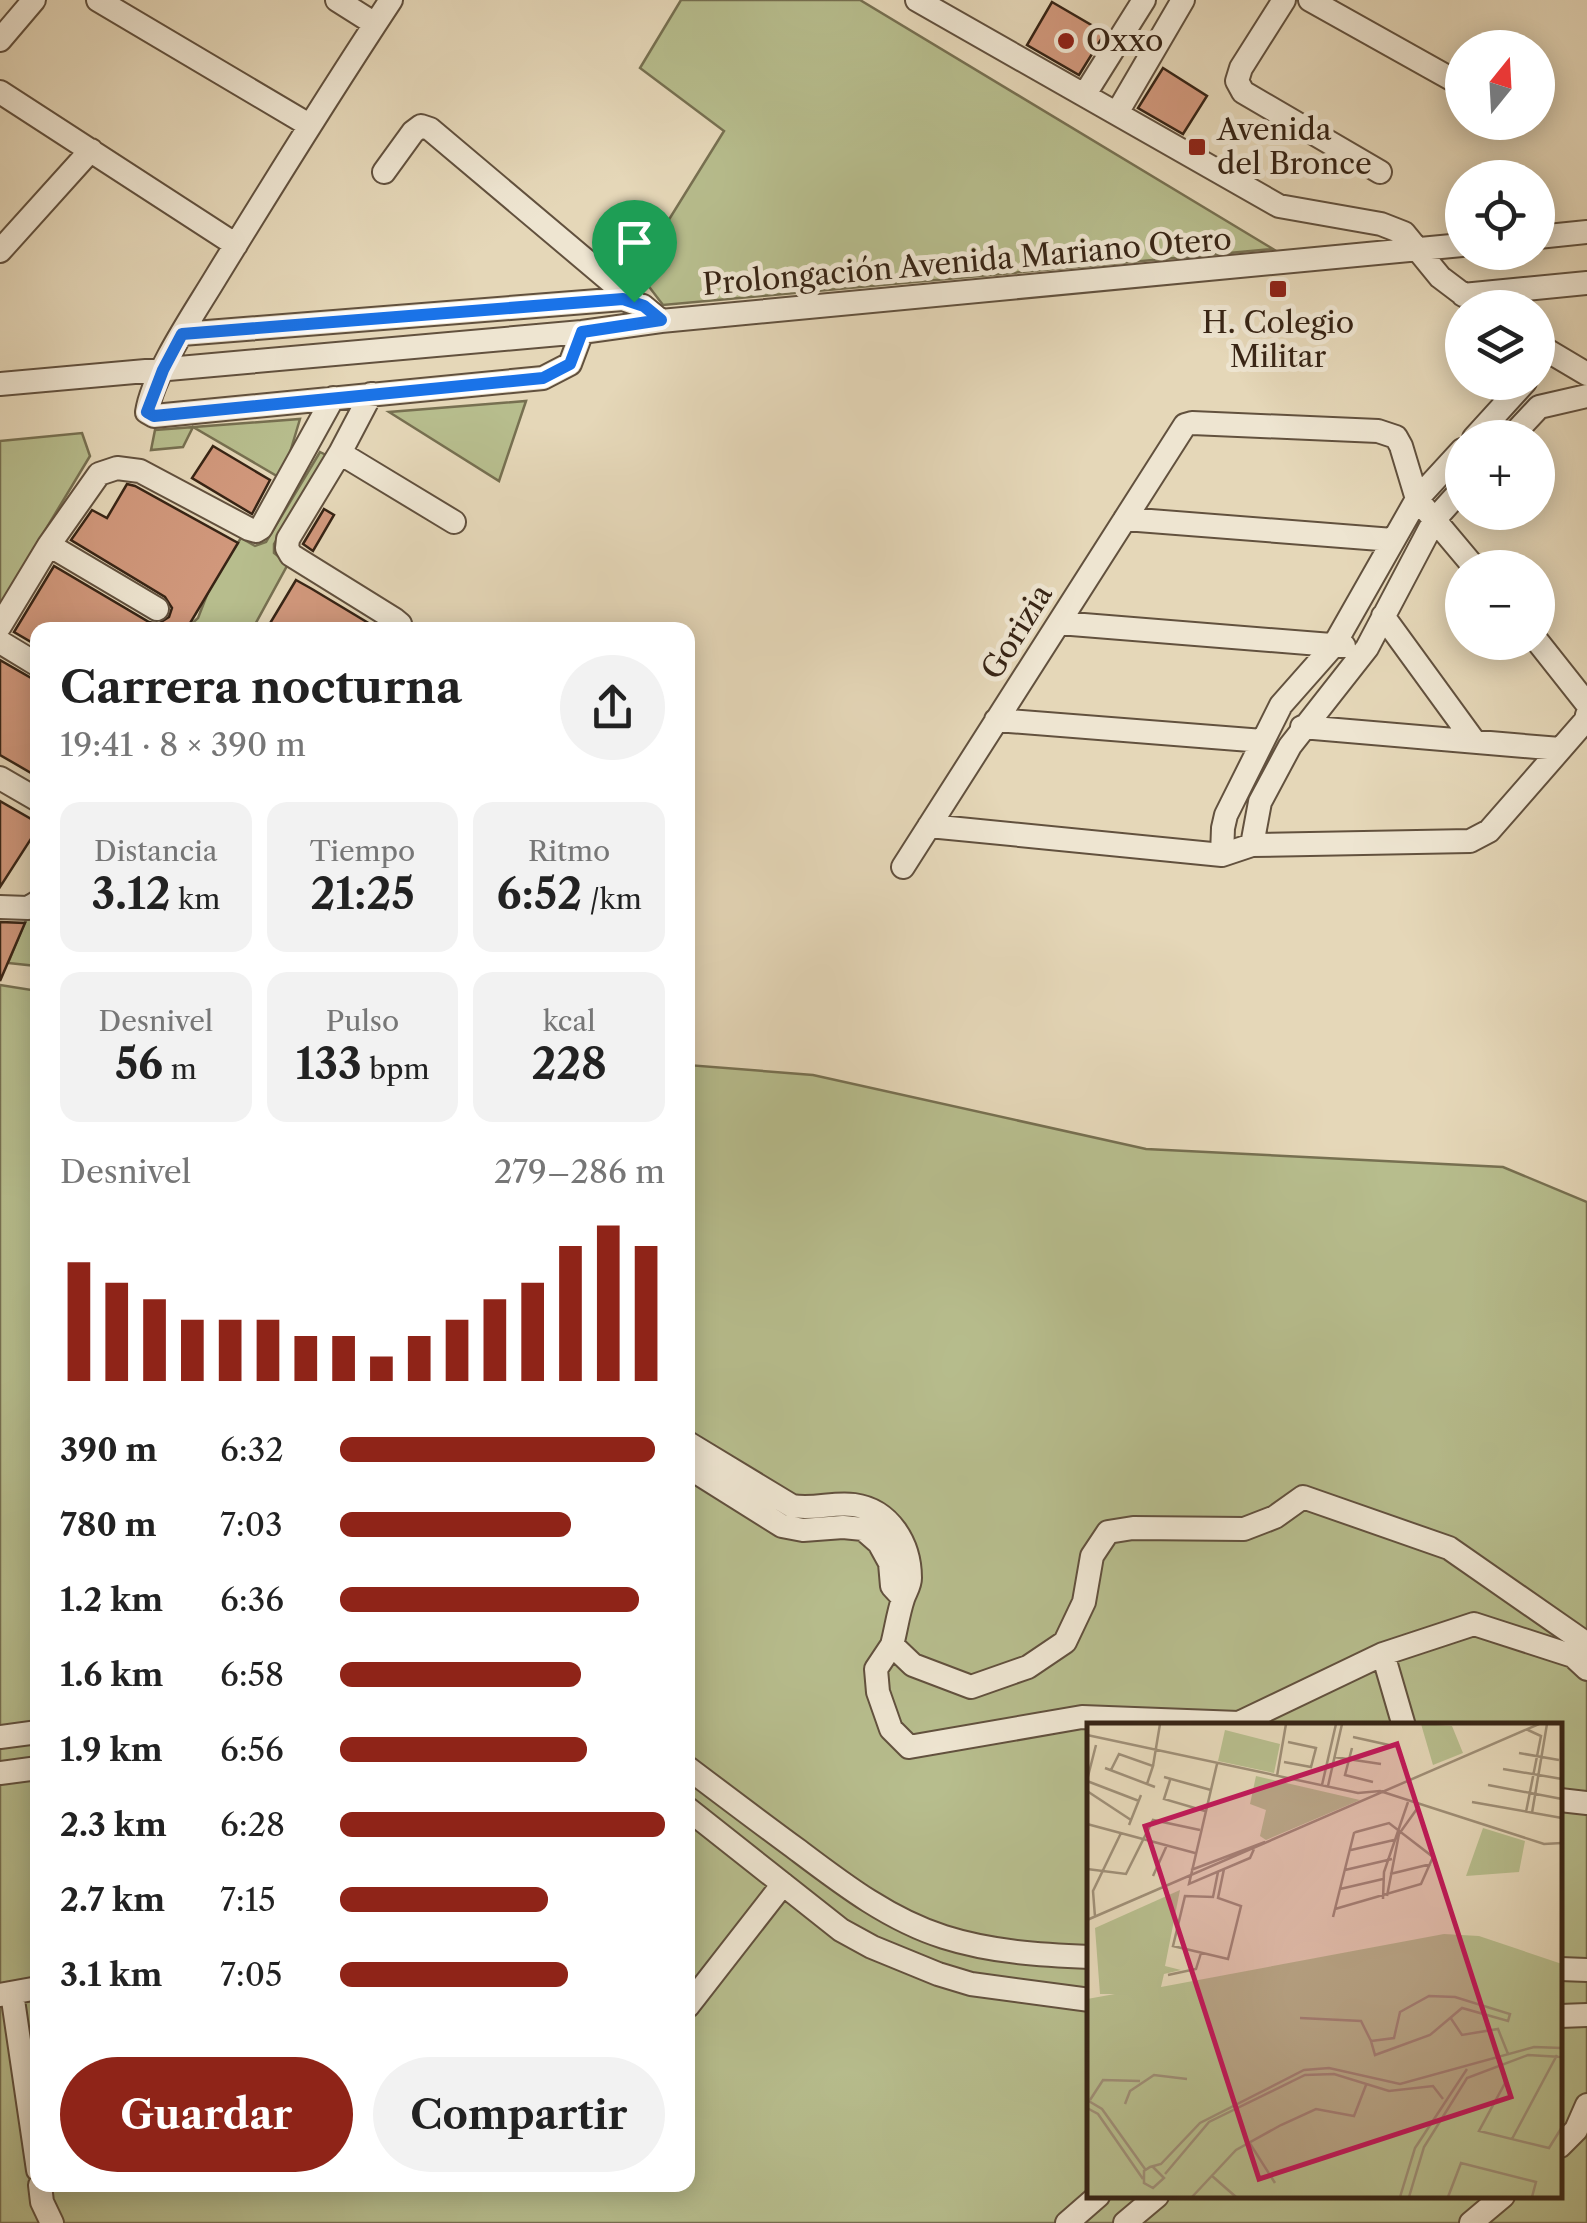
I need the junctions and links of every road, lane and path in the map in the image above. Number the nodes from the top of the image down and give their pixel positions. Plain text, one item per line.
1 (34, 0) edge
2 (98, 0) edge
3 (338, 0) edge
4 (391, 0) edge
5 (917, 0) edge
6 (1144, 0) edge
7 (1183, 0) edge
8 (1284, 0) edge
9 (1310, 0) edge
10 (375, 24) junction
11 (0, 40) edge
12 (1445, 75) edge
13 (0, 92) edge
14 (1085, 94) junction
15 (1117, 114) junction
16 (308, 126) junction
17 (91, 150) junction
18 (384, 172) dead end
19 (1380, 172) dead end
20 (1587, 232) edge
21 (1555, 235) edge
22 (236, 244) junction
23 (1445, 247) edge
24 (1417, 249) junction
25 (0, 252) edge
26 (1587, 283) edge
27 (1457, 290) edge
28 (1542, 290) edge
29 (634, 302) junction
30 (661, 320) junction
31 (582, 332) junction
32 (182, 334) junction
33 (1555, 358) edge
34 (163, 370) junction
35 (1587, 374) edge
36 (0, 384) edge
37 (370, 394) junction
38 (1587, 396) edge
39 (333, 398) junction
40 (1509, 400) edge
41 (1535, 400) edge
42 (1540, 407) junction
43 (1491, 420) edge
44 (1527, 420) edge
45 (340, 453) junction
46 (1445, 468) edge
47 (1417, 498) junction
48 (1445, 508) edge
49 (1125, 519) junction
50 (1435, 519) junction
51 (454, 522) dead end
52 (1393, 540) junction
53 (48, 545) junction
54 (1460, 550) edge
55 (156, 608) dead end
56 (1384, 616) junction
57 (398, 622) edge
58 (1058, 623) junction
59 (0, 626) edge
60 (0, 642) edge
61 (1334, 645) junction
62 (1367, 648) junction
63 (30, 659) edge
64 (1552, 660) edge
65 (1587, 704) edge
66 (1587, 715) edge
67 (996, 720) junction
68 (1302, 727) junction
69 (1263, 741) junction
70 (1474, 741) junction
71 (1560, 749) junction
72 (0, 778) edge
73 (30, 795) edge
74 (929, 826) junction
75 (1252, 845) junction
76 (1222, 856) junction
77 (903, 867) dead end
78 (2, 906) edge
79 (30, 907) edge
80 (695, 1447) edge
81 (695, 1471) edge
82 (903, 1598) junction
83 (1587, 1644) edge
84 (892, 1645) junction
85 (1383, 1654) junction
86 (1587, 1669) edge
87 (1403, 1723) edge
88 (30, 1733) edge
89 (0, 1737) edge
90 (30, 1769) edge
91 (0, 1773) edge
92 (695, 1773) edge
93 (1562, 1800) edge
94 (1587, 1802) edge
95 (695, 1815) edge
96 (783, 1884) junction
97 (1087, 1958) edge
98 (1562, 1969) edge
99 (1587, 1970) edge
100 (6, 1994) edge
101 (695, 1997) edge
102 (1087, 2000) edge
103 (1587, 2015) edge
104 (1562, 2016) edge
105 (1587, 2105) edge
106 (30, 2126) edge
107 (1562, 2144) edge
108 (41, 2192) edge
109 (1096, 2198) edge
110 (1155, 2198) edge
111 (1501, 2198) edge
112 (52, 2223) edge
113 (1067, 2223) edge
114 (1125, 2223) edge
115 (1471, 2223) edge

1 - 11 street
2 - 16 street
3 - 10 street
4 - 10 street
5 - 14 street
6 - 14 street
7 - 15 street
8 - 19 street
9 - 12 street
10 - 16 street
13 - 17 street
14 - 15 street
15 - 24 street
16 - 22 street
17 - 22 street
17 - 25 street
18 - 29 street
20 - 21 street
22 - 32 street
23 - 24 street, Prolongación Avenida Mariano Otero
24 - 27 street
24 - 30 street, Prolongación Avenida Mariano Otero
26 - 28 street
29 - 30 street
29 - 32 street
30 - 31 street, Prolongación Avenida Mariano Otero
31 - 34 street, Prolongación Avenida Mariano Otero
31 - 37 street
32 - 34 street
33 - 35 street
34 - 36 street, Prolongación Avenida Mariano Otero
34 - 39 street
37 - 39 street
37 - 45 street
38 - 42 street
39 - 53 street
40 - 43 street
41 - 42 street
42 - 44 street
45 - 51 street
45 - 57 street
46 - 47 street
47 - 49 street, Gorizia
47 - 50 street
47 - 52 street
48 - 50 street
49 - 52 street
49 - 58 street, Gorizia
50 - 54 street
50 - 56 street
52 - 61 street
53 - 55 street
53 - 59 street
56 - 62 street
56 - 70 street
58 - 61 street
58 - 67 street, Gorizia
60 - 63 street
61 - 62 street
61 - 69 street
62 - 68 street
64 - 65 street
66 - 71 street
67 - 69 street
67 - 74 street, Gorizia
68 - 70 street
68 - 75 street
69 - 76 street
70 - 71 street
71 - 75 street
72 - 73 street
74 - 76 street
74 - 77 street, Gorizia
75 - 76 street
78 - 79 street
80 - 82 street
81 - 82 street
82 - 84 street
83 - 84 street
84 - 85 street
85 - 86 street
85 - 87 street
88 - 89 street
90 - 91 street
92 - 97 street
93 - 94 street
95 - 96 street
96 - 101 street
96 - 102 street
98 - 99 street
100 - 106 street
103 - 104 street
105 - 107 street
108 - 112 street
109 - 113 street
110 - 114 street
111 - 115 street

